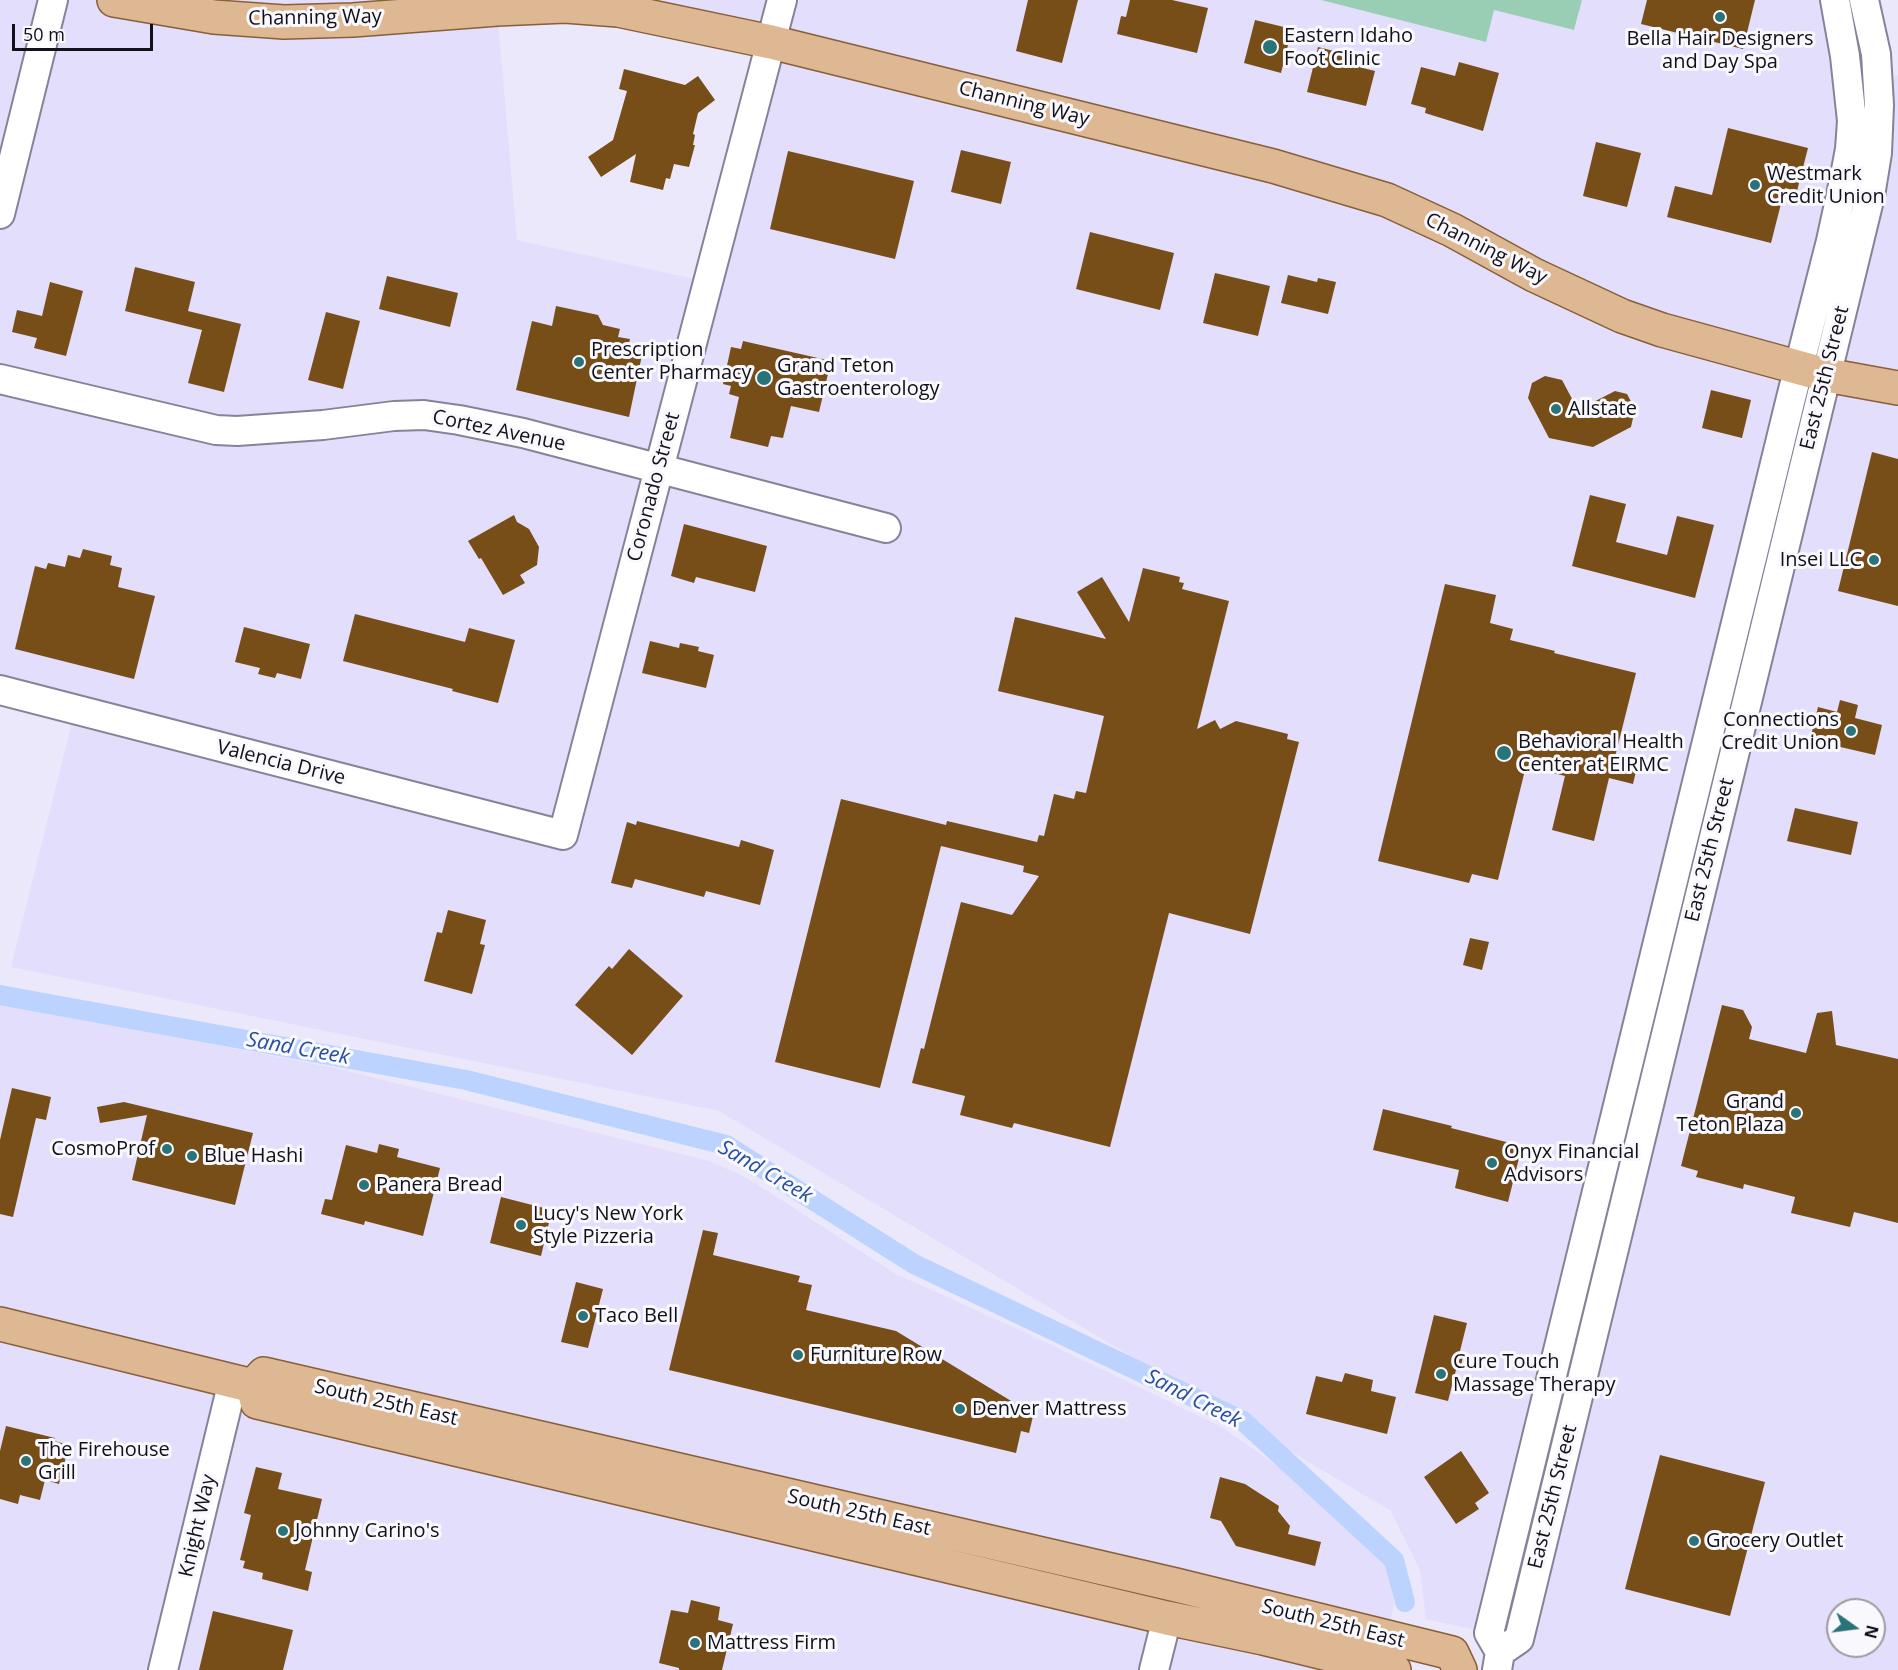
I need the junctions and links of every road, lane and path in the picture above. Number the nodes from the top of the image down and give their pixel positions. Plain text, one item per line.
1 (53, 0) edge
2 (114, 0) edge
3 (782, 0) edge
4 (1835, 0) edge
5 (1864, 0) edge
6 (771, 42) junction
7 (0, 214) edge
8 (1812, 371) junction
9 (0, 379) edge
10 (1898, 388) edge
11 (659, 468) junction
12 (886, 528) dead end
13 (0, 690) edge
14 (563, 835) joint
15 (0, 1324) edge
16 (243, 1384) junction
17 (691, 1489) junction
18 (1095, 1566) junction
19 (1016, 1582) junction
20 (1167, 1618) junction
21 (1498, 1661) edge
22 (163, 1670) edge
23 (1154, 1670) edge
24 (1394, 1670) edge
25 (1460, 1670) edge

1 - 7 street
2 - 6 main road, Channing Way
3 - 6 street, Coronado Street
4 - 8 street, East 25th Street
5 - 8 street, East 25th Street
6 - 8 main road, Channing Way
6 - 11 street, Coronado Street
8 - 10 main road, Channing Way
8 - 21 street, East 25th Street
9 - 11 street, Cortez Avenue
11 - 12 street, Cortez Avenue
11 - 14 street, Coronado Street
13 - 14 street, Valencia Drive
15 - 16 main road
16 - 17 main road, South 25th East
16 - 22 street, Knight Way
17 - 18 main road, South 25th East
17 - 19 main road, South 25th East
18 - 19 main road
18 - 25 main road, South 25th East
19 - 20 main road, South 25th East
20 - 23 street
20 - 24 main road, South 25th East

